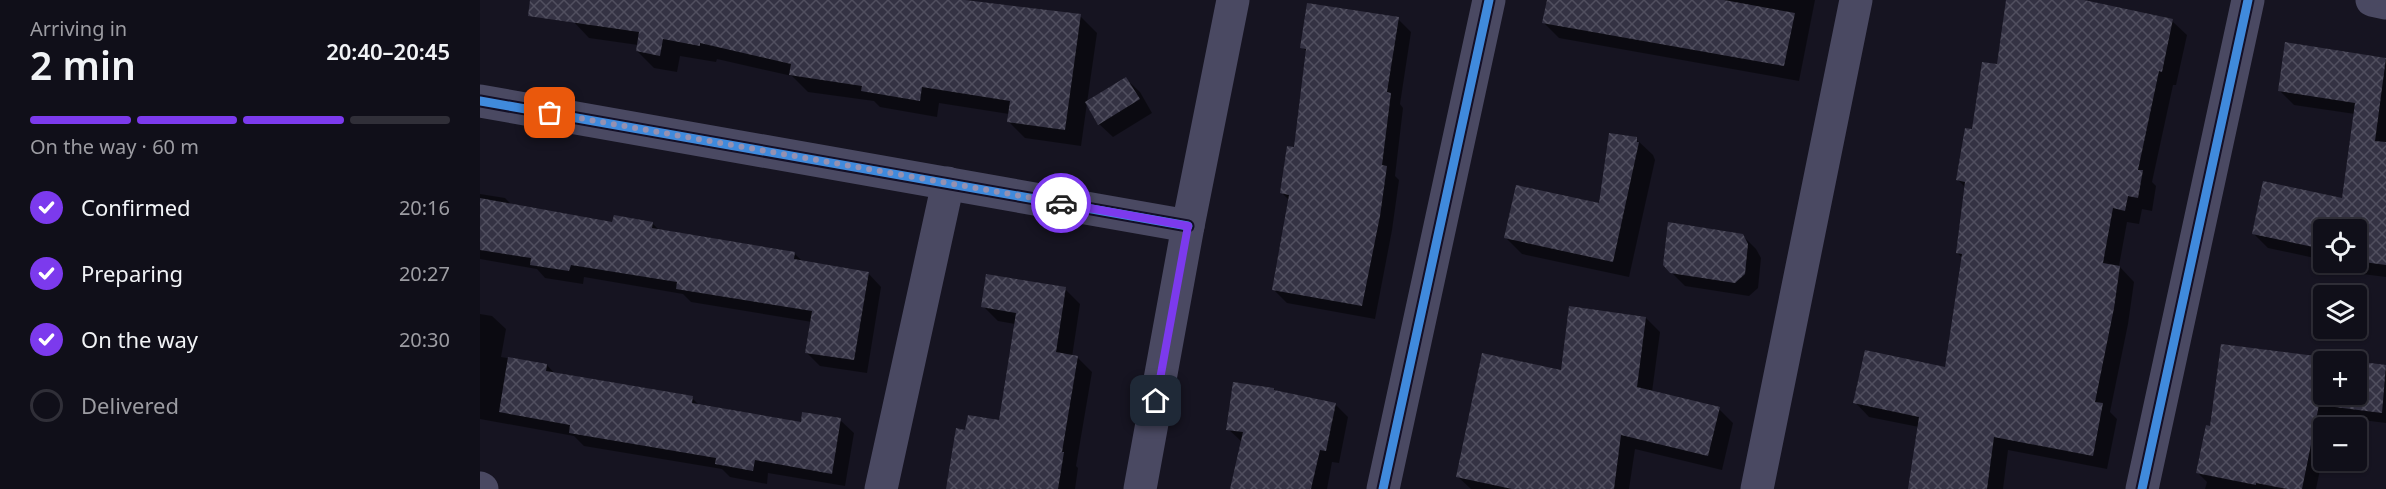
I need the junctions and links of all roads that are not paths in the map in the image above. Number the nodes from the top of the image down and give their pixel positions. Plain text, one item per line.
1 (1233, 0) edge
2 (1490, 0) edge
3 (1856, 0) edge
4 (2248, 0) edge
5 (2372, 0) edge
6 (2386, 3) edge
7 (480, 101) edge
8 (948, 183) junction
9 (1188, 226) junction
10 (881, 489) edge
11 (1140, 489) edge
12 (1383, 489) edge
13 (1757, 489) edge
14 (2142, 489) edge

1 - 9 street
2 - 12 street
3 - 13 street
4 - 14 street
5 - 6 street
7 - 8 street
8 - 9 street
8 - 10 street
9 - 11 street

